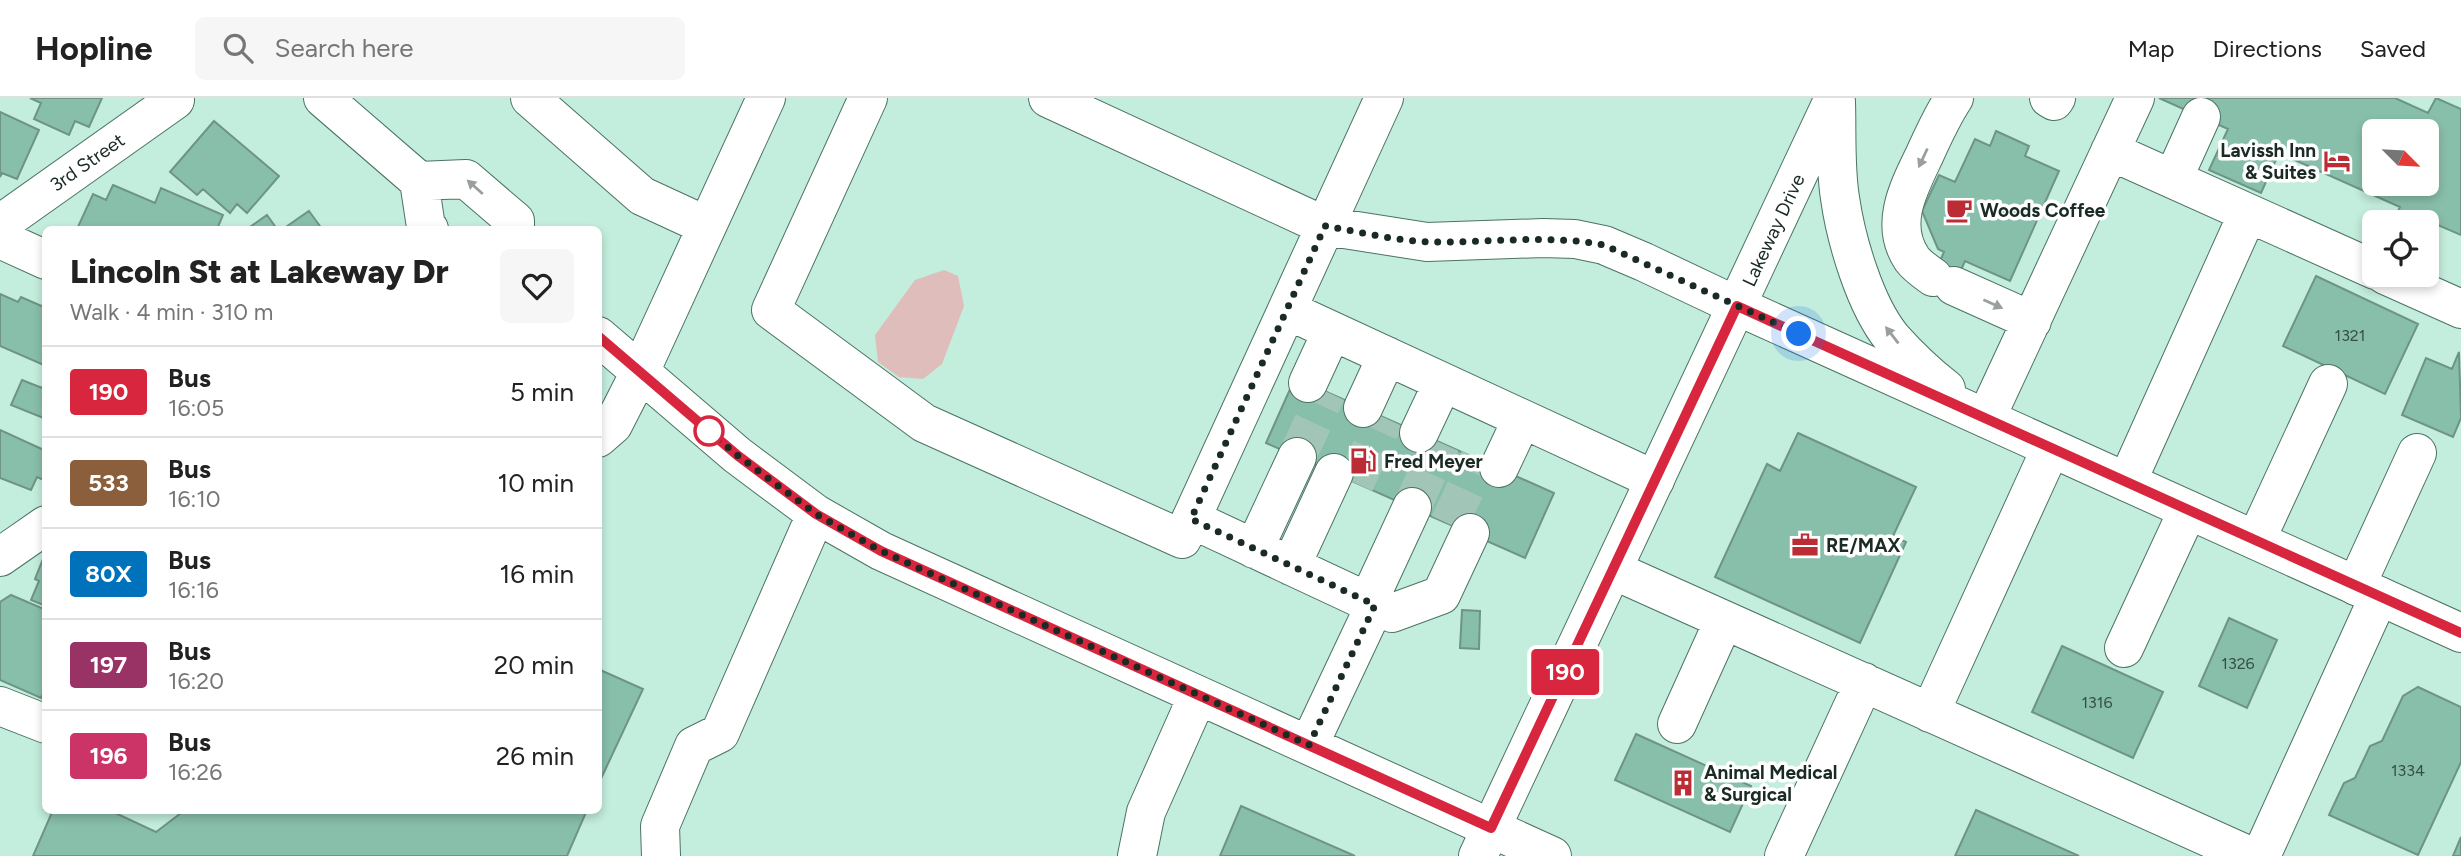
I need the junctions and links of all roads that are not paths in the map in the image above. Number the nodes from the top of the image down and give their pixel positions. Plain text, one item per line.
1 (323, 98) edge
2 (530, 98) edge
3 (766, 98) edge
4 (868, 98) edge
5 (1048, 98) edge
6 (1384, 98) edge
7 (1835, 98) edge
8 (1954, 98) edge
9 (2049, 98) edge
10 (2056, 98) edge
11 (2135, 98) edge
12 (175, 100) dead end
13 (2201, 117) dead end
14 (2110, 151) junction
15 (2173, 179) junction
16 (419, 181) junction
17 (2248, 214) junction
18 (0, 224) edge
19 (426, 226) edge
20 (515, 226) edge
21 (708, 226) junction
22 (1325, 226) junction
23 (0, 239) edge
24 (42, 258) edge
25 (2362, 264) edge
26 (2412, 287) edge
27 (1737, 306) junction
28 (2461, 309) edge
29 (1287, 310) junction
30 (2032, 321) junction
31 (1341, 335) junction
32 (602, 339) edge
33 (1398, 361) junction
34 (640, 372) junction
35 (2328, 384) dead end
36 (1454, 387) junction
37 (1317, 388) tunnel mouth
38 (1374, 413) tunnel mouth
39 (1512, 414) junction
40 (1982, 416) junction
41 (602, 435) edge
42 (1430, 438) tunnel mouth
43 (2051, 448) junction
44 (1287, 452) tunnel mouth
45 (2417, 453) dead end
46 (1489, 464) tunnel mouth
47 (1344, 478) tunnel mouth
48 (1655, 480) junction
49 (2127, 482) junction
50 (1401, 502) tunnel mouth
51 (2188, 510) junction
52 (816, 514) junction
53 (1191, 519) junction
54 (42, 528) edge
55 (1459, 528) tunnel mouth
56 (2256, 540) junction
57 (1245, 544) junction
58 (0, 557) edge
59 (1613, 570) junction
60 (2367, 591) junction
61 (1364, 592) junction
62 (1724, 620) junction
63 (2459, 626) edge
64 (2124, 648) dead end
65 (1864, 682) junction
66 (1198, 695) junction
67 (0, 706) edge
68 (1930, 713) junction
69 (42, 722) edge
70 (1677, 724) dead end
71 (1309, 745) junction
72 (1485, 842) edge
73 (661, 856) edge
74 (1137, 856) edge
75 (1552, 856) edge
76 (1784, 856) edge
77 (2250, 856) edge
78 (2261, 856) edge

1 - 16 main road
2 - 21 main road
3 - 21 main road
4 - 53 main road
5 - 22 main road
6 - 22 main road
7 - 27 main road, Lakeway Drive
40 -> 7 main road
8 -> 30 main road
9 - 10 main road
11 - 14 main road
12 - 18 main road, 3rd Street
13 - 15 main road
14 - 15 main road
14 - 30 main road
15 - 17 main road
16 - 19 main road
20 -> 16 main road
17 - 25 main road
17 - 49 main road
21 - 34 main road
22 - 27 main road
22 - 29 main road
23 - 24 main road
26 - 28 main road
27 - 40 main road
27 - 48 main road, Lakeway Drive
29 - 31 main road
29 - 53 main road
30 - 40 main road
31 - 33 main road
31 - 37 main road
32 - 34 main road
33 - 36 main road
33 - 38 main road
34 - 41 main road
34 - 52 main road
35 - 56 main road
36 - 39 main road
36 - 42 main road
39 - 46 main road
39 - 48 main road
40 - 43 main road
43 - 49 main road
43 - 68 main road
44 - 57 main road
45 - 60 main road
47 - 61 main road
48 - 59 main road, Lakeway Drive
49 - 51 main road
50 - 61 main road
51 - 56 main road
51 - 64 main road
52 - 66 main road
52 - 73 main road
53 - 57 main road
54 - 58 main road
55 - 61 main road
56 - 60 main road
57 - 61 main road
59 - 62 main road
59 - 72 main road, Lakeway Drive
60 - 63 main road
60 - 78 main road
61 - 71 main road
62 - 65 main road
62 - 70 main road
65 - 68 main road
65 - 76 main road
66 - 71 main road
66 - 74 main road
67 - 69 main road
68 - 77 main road
71 - 72 main road
72 - 75 main road

